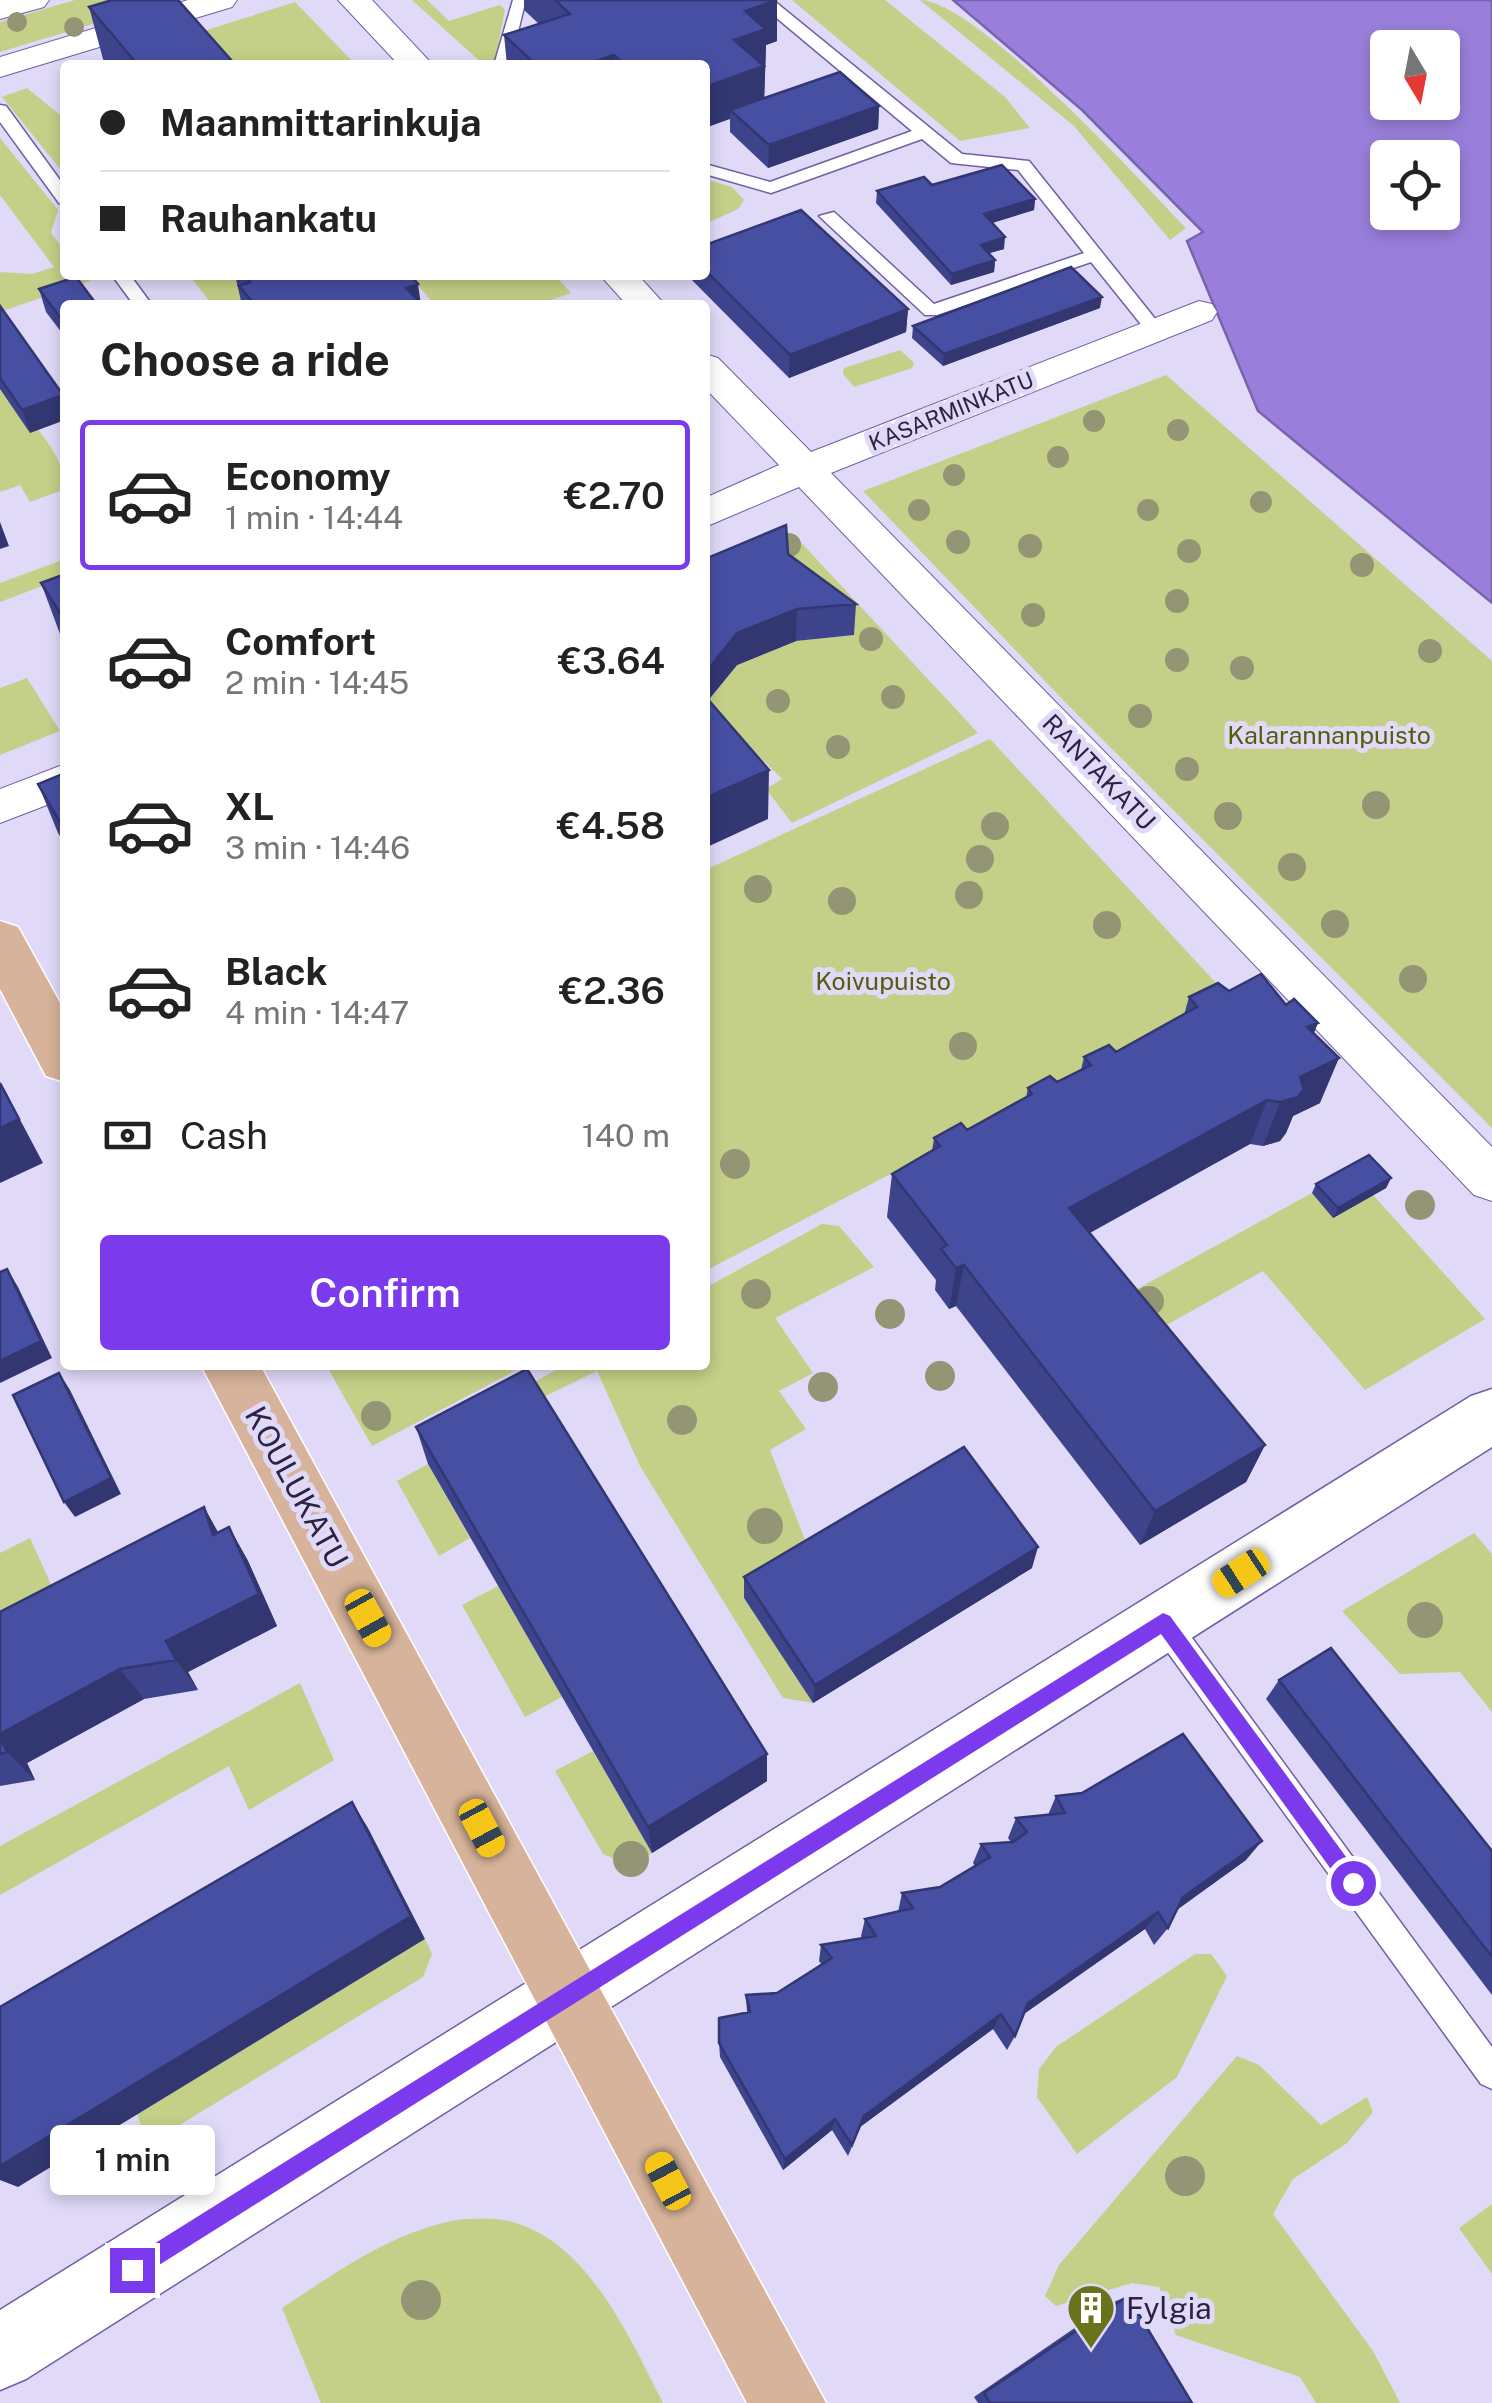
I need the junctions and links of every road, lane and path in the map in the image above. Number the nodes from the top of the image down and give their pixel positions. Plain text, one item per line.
1 (33, 0) edge
2 (221, 0) edge
3 (354, 0) edge
4 (530, 0) edge
5 (763, 0) edge
6 (0, 10) edge
7 (412, 60) edge
8 (503, 60) edge
9 (0, 67) edge
10 (0, 110) edge
11 (924, 132) junction
12 (710, 171) edge
13 (60, 192) edge
14 (828, 216) dead end
15 (1095, 254) junction
16 (623, 280) edge
17 (642, 300) edge
18 (1199, 312) dead end
19 (1154, 329) junction
20 (710, 371) edge
21 (804, 469) junction
22 (710, 512) edge
23 (60, 782) edge
24 (0, 807) edge
25 (0, 942) edge
26 (60, 1052) edge
27 (1492, 1180) edge
28 (233, 1370) edge
29 (1492, 1416) edge
30 (1163, 1622) junction
31 (570, 1994) junction
32 (1492, 2073) edge
33 (0, 2353) edge
34 (788, 2403) edge

1 - 6 street
2 - 9 street
3 - 7 street
4 - 8 lane
5 - 11 lane
10 - 13 lane
11 - 12 lane
11 - 15 lane
14 - 15 lane
15 - 19 lane
16 - 17 street
18 - 19 street, KASARMINKATU
19 - 21 street, KASARMINKATU
20 - 21 street, RANTAKATU
21 - 22 street, KASARMINKATU
21 - 27 street, RANTAKATU
23 - 24 street
25 - 26 main road
28 - 31 main road, KOULUKATU
29 - 30 street
30 - 31 street
30 - 32 lane
31 - 33 street
31 - 34 main road, KOULUKATU

